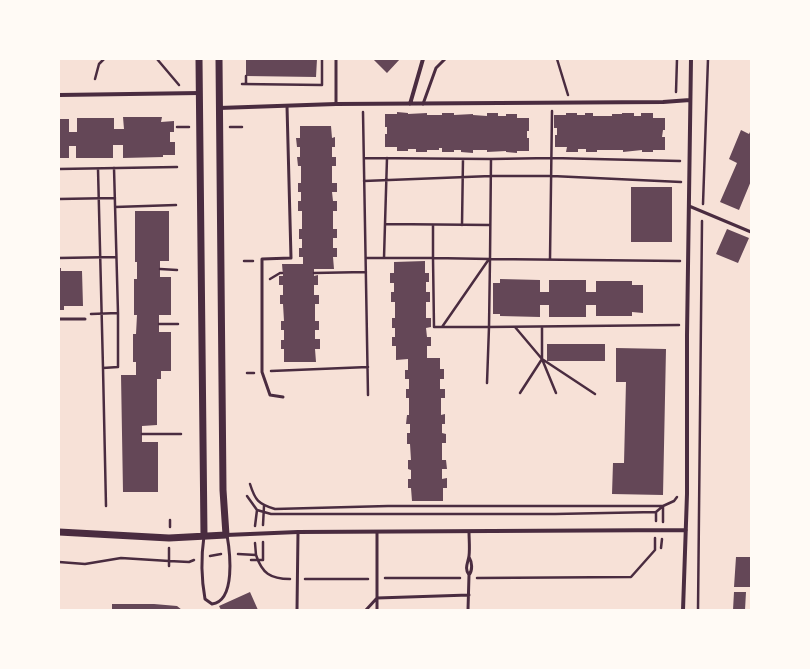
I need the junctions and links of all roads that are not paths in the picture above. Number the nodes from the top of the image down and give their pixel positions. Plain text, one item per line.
1 (199, 59) edge
2 (219, 59) edge
3 (336, 59) edge
4 (423, 59) edge
5 (445, 59) edge
6 (690, 59) edge
7 (200, 93) junction
8 (59, 95) edge
9 (690, 100) junction
10 (336, 104) junction
11 (410, 104) junction
12 (423, 104) junction
13 (287, 106) junction
14 (220, 108) junction
15 (689, 206) junction
16 (751, 232) edge
17 (59, 319) edge
18 (85, 319) dead end
19 (283, 397) dead end
20 (686, 530) junction
21 (59, 532) edge
22 (298, 532) junction
23 (376, 532) junction
24 (469, 532) junction
25 (226, 535) junction
26 (204, 536) junction
27 (468, 595) junction
28 (377, 598) junction
29 (297, 610) edge
30 (366, 610) edge
31 (377, 610) edge
32 (468, 610) edge
33 (683, 610) edge

1 - 7 street
2 - 14 street
3 - 10 lane
4 - 11 street
5 - 12 lane
6 - 9 street
7 - 8 street
7 - 26 street
9 - 12 street
9 - 15 street
10 - 11 street
10 - 13 street
11 - 12 street
13 - 14 street
13 - 19 lane
14 - 25 street
15 - 16 lane
15 - 20 street
17 - 18 lane
20 - 24 street
20 - 33 street
21 - 26 street
22 - 23 street
22 - 25 street
22 - 29 lane
23 - 24 street
23 - 28 lane
24 - 27 lane
25 - 26 street
25 - 26 lane
27 - 28 lane
27 - 32 lane
28 - 30 lane
28 - 31 lane

